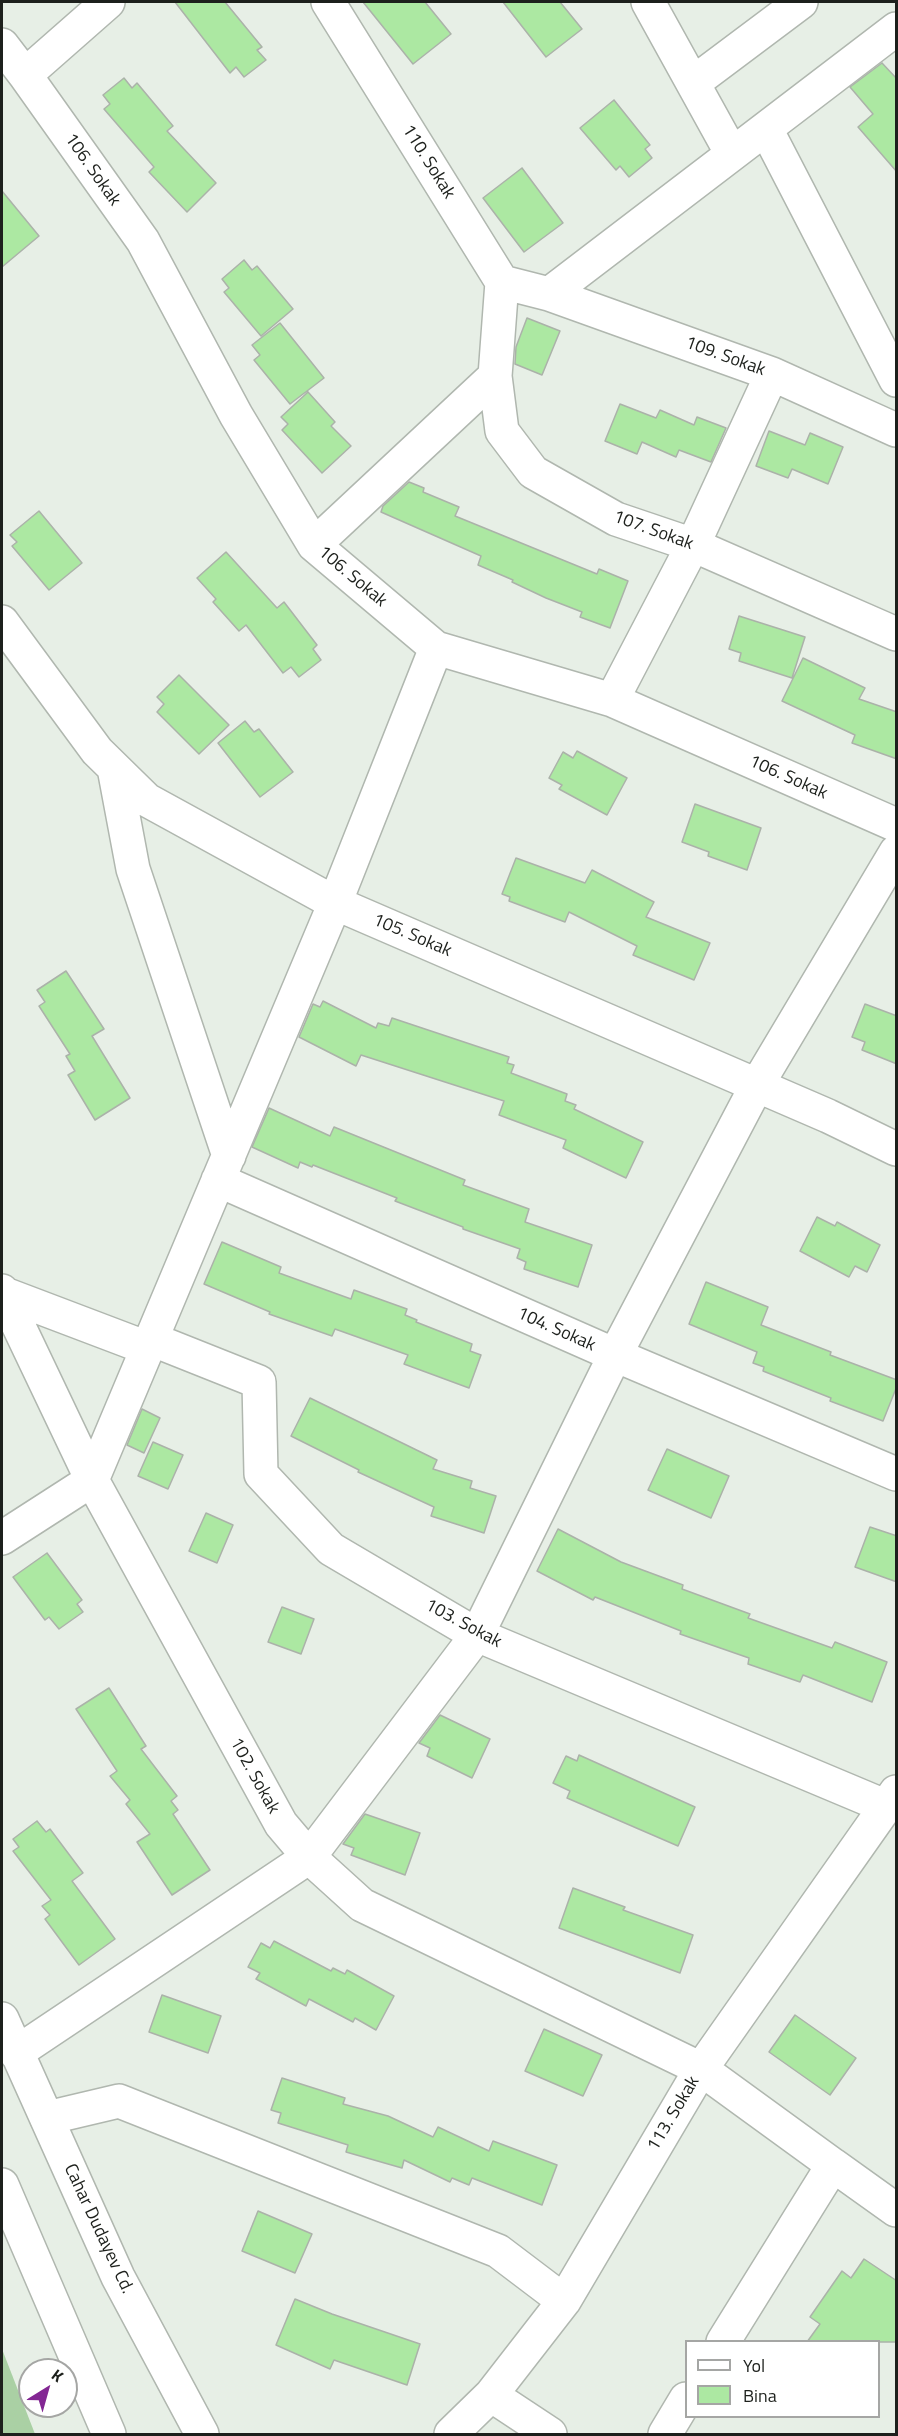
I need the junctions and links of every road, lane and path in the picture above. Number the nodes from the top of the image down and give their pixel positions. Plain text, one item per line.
1 (108, 2) edge
2 (328, 2) edge
3 (648, 2) edge
4 (801, 2) edge
5 (897, 29) edge
6 (2, 45) edge
7 (25, 75) junction
8 (693, 84) junction
9 (766, 129) junction
10 (732, 154) junction
11 (502, 282) junction
12 (549, 294) junction
13 (772, 374) junction
14 (495, 376) junction
15 (897, 380) edge
16 (897, 430) edge
17 (314, 545) junction
18 (693, 545) junction
19 (2, 622) edge
20 (897, 634) edge
21 (436, 648) junction
22 (612, 700) junction
23 (114, 768) junction
24 (897, 825) edge
25 (897, 852) edge
26 (335, 903) junction
27 (757, 1085) junction
28 (897, 1149) edge
29 (223, 1168) junction
30 (2, 1292) edge
31 (149, 1344) junction
32 (615, 1355) junction
33 (897, 1474) edge
34 (92, 1480) junction
35 (2, 1538) edge
36 (477, 1635) junction
37 (892, 1799) edge
38 (309, 1857) junction
39 (2, 2019) edge
40 (16, 2053) junction
41 (701, 2069) junction
42 (47, 2118) junction
43 (833, 2165) junction
44 (2, 2185) edge
45 (897, 2210) edge
46 (564, 2301) junction
47 (724, 2340) edge
48 (491, 2395) junction
49 (685, 2402) edge
50 (109, 2434) edge
51 (202, 2434) edge
52 (451, 2434) edge
53 (550, 2434) edge
54 (664, 2434) edge

1 - 7 street
2 - 11 street, 110. Sokak
3 - 8 street
4 - 8 street
5 - 9 street
6 - 7 street, 106. Sokak
7 - 17 street, 106. Sokak
8 - 10 street
9 - 10 street
9 - 15 street
10 - 12 street
11 - 12 street
11 - 14 street, 107. Sokak
12 - 13 street, 109. Sokak
13 - 16 street, 109. Sokak
13 - 18 street
14 - 17 street
14 - 18 street, 107. Sokak
17 - 21 street, 106. Sokak
18 - 20 street, 107. Sokak
18 - 22 street
19 - 23 street, 105. Sokak
21 - 22 street, 106. Sokak
21 - 26 street
22 - 24 street, 106. Sokak
23 - 26 street, 105. Sokak
23 - 29 street
25 - 27 street
26 - 27 street, 105. Sokak
26 - 29 street
27 - 28 street, 105. Sokak
27 - 32 street
29 - 31 street
29 - 32 street, 104. Sokak
30 - 31 street
30 - 34 street, 102. Sokak
31 - 34 street
31 - 36 street, 103. Sokak
32 - 33 street, 104. Sokak
32 - 36 street
34 - 35 street
34 - 38 street, 102. Sokak
36 - 37 street, 103. Sokak
36 - 38 street
37 - 41 street, 113. Sokak
38 - 40 street
38 - 41 street, 102. Sokak
39 - 40 street, Cahar Dudayev Cd.
40 - 42 street, Cahar Dudayev Cd.
41 - 43 street, 102. Sokak
41 - 46 street, 113. Sokak
42 - 46 street
42 - 51 street, Cahar Dudayev Cd.
43 - 45 street, 102. Sokak
43 - 47 street
44 - 50 street
46 - 48 street, 113. Sokak
48 - 52 street, 113. Sokak
48 - 53 street
49 - 54 street

